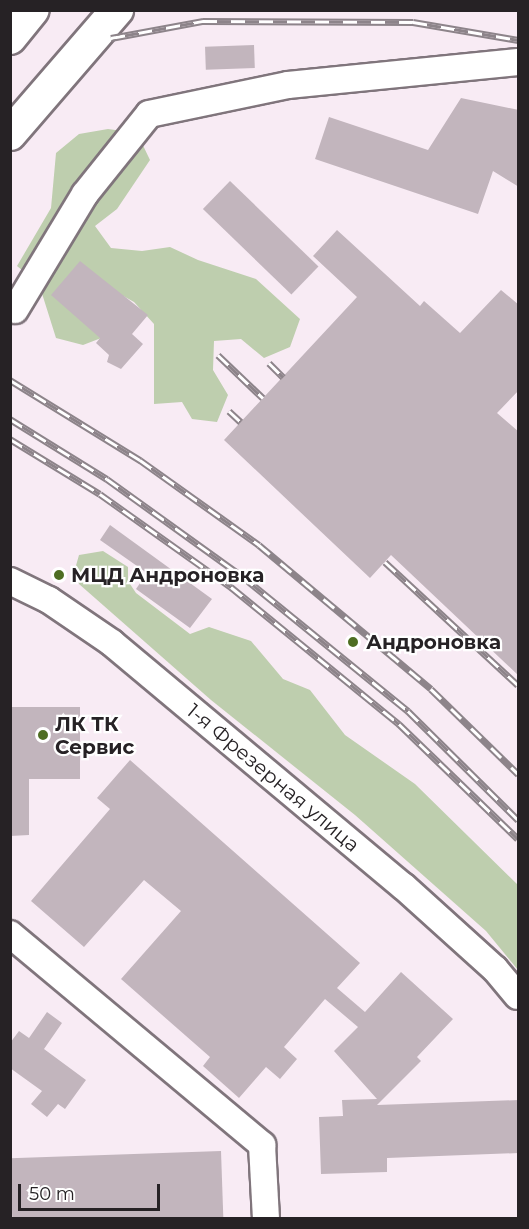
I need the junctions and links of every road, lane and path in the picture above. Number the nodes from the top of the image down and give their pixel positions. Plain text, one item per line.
1 (33, 10) edge
2 (117, 10) edge
3 (10, 38) edge
4 (519, 62) edge
5 (10, 134) edge
6 (15, 310) dead end
7 (10, 581) edge
8 (10, 934) edge
9 (519, 996) edge
10 (266, 1218) edge

1 - 3 main road
2 - 5 main road
4 - 6 street
7 - 9 street, 1-я Фрезерная улица
8 - 10 street

